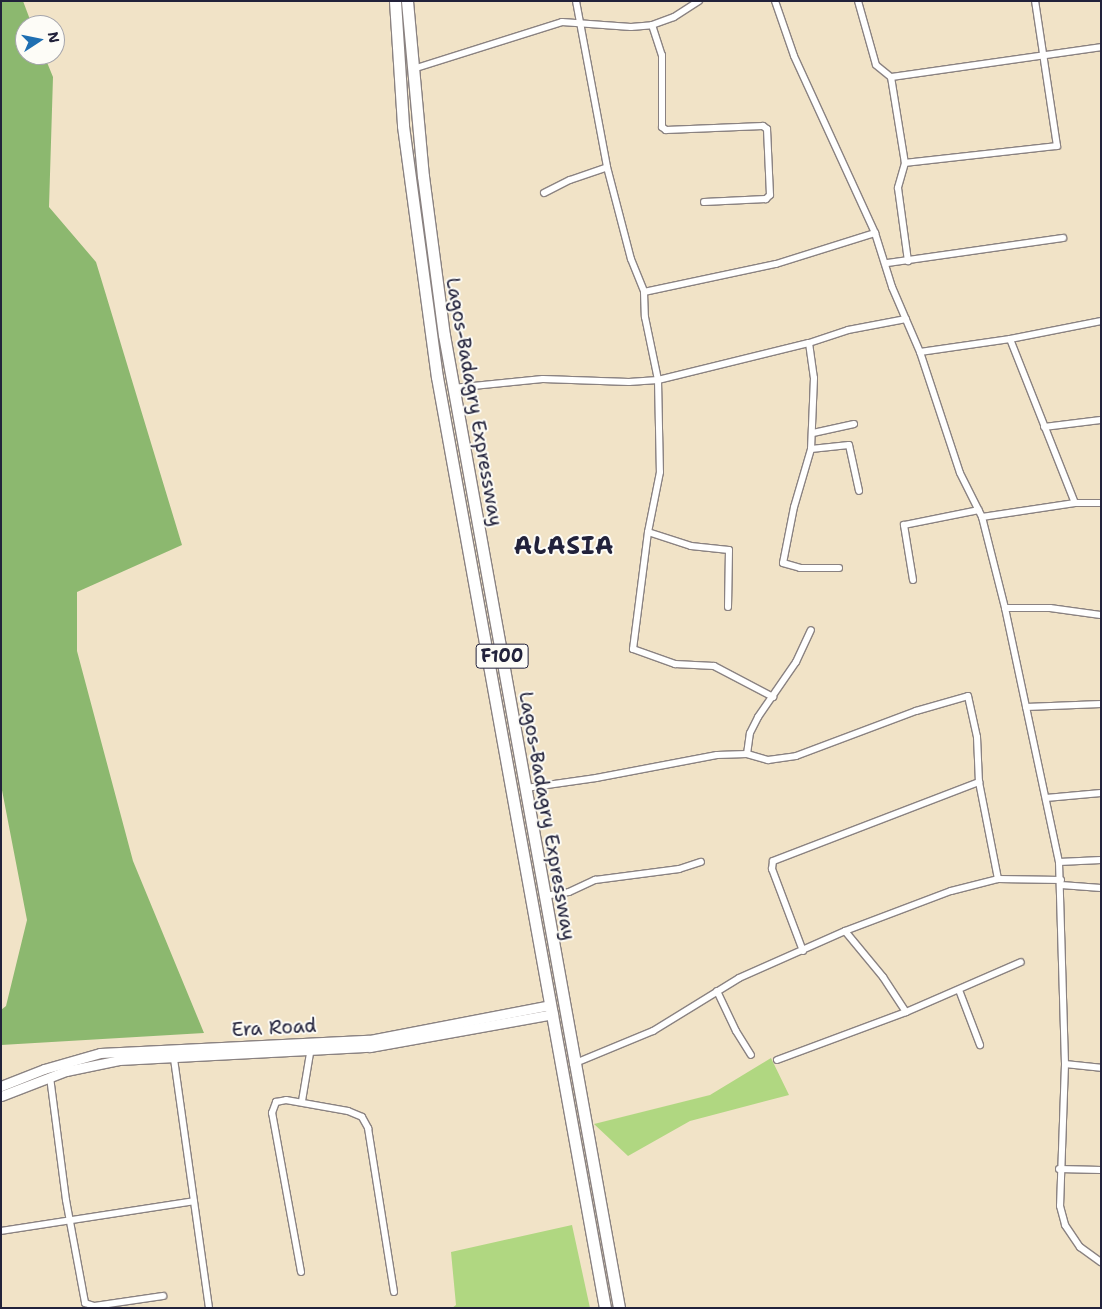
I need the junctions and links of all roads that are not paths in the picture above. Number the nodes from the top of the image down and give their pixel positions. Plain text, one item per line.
1 (395, 1) edge
2 (407, 1) edge
3 (576, 1) edge
4 (699, 1) edge
5 (775, 1) edge
6 (858, 1) edge
7 (1035, 1) edge
8 (579, 22) junction
9 (652, 24) junction
10 (1101, 47) edge
11 (1041, 55) junction
12 (411, 70) junction
13 (891, 77) junction
14 (905, 163) junction
15 (607, 168) junction
16 (544, 193) dead end
17 (704, 202) dead end
18 (876, 233) junction
19 (1063, 238) dead end
20 (908, 261) junction
21 (887, 263) junction
22 (644, 292) junction
23 (906, 319) junction
24 (1101, 321) edge
25 (1010, 339) junction
26 (809, 344) junction
27 (920, 352) junction
28 (658, 380) junction
29 (453, 388) junction
30 (1101, 420) edge
31 (854, 424) dead end
32 (1044, 427) junction
33 (813, 433) junction
34 (811, 449) junction
35 (859, 492) dead end
36 (1075, 503) junction
37 (1101, 503) edge
38 (979, 510) junction
39 (982, 518) junction
40 (648, 532) junction
41 (839, 568) dead end
42 (913, 580) dead end
43 (728, 607) dead end
44 (1005, 608) junction
45 (1101, 615) edge
46 (811, 630) dead end
47 (773, 697) junction
48 (1101, 704) edge
49 (1026, 707) junction
50 (747, 754) junction
51 (979, 782) junction
52 (526, 788) junction
53 (1101, 793) edge
54 (1046, 798) junction
55 (1101, 860) edge
56 (701, 862) dead end
57 (1059, 862) junction
58 (998, 879) junction
59 (1061, 883) junction
60 (1101, 888) edge
61 (544, 896) junction
62 (844, 931) junction
63 (803, 951) junction
64 (1021, 962) dead end
65 (959, 990) junction
66 (717, 991) junction
67 (552, 1010) junction
68 (906, 1012) junction
69 (980, 1045) dead end
70 (310, 1053) junction
71 (751, 1054) dead end
72 (174, 1058) junction
73 (777, 1060) dead end
74 (574, 1064) junction
75 (1065, 1064) junction
76 (1101, 1068) edge
77 (50, 1077) junction
78 (1, 1086) edge
79 (1, 1096) edge
80 (302, 1101) junction
81 (1059, 1169) junction
82 (1101, 1170) edge
83 (194, 1201) junction
84 (70, 1222) junction
85 (1, 1231) edge
86 (1101, 1262) edge
87 (301, 1272) dead end
88 (394, 1292) dead end
89 (163, 1296) dead end
90 (209, 1308) edge
91 (605, 1308) edge
92 (619, 1308) edge

1 - 67 highway, Lagos-Badagry Expressway / F100
2 - 12 highway, Lagos-Badagry Expressway / F100
3 - 8 street
4 - 9 street
5 - 18 street
6 - 13 street
7 - 11 street
8 - 9 street
8 - 12 street
8 - 15 street
9 - 17 street
10 - 11 street
11 - 13 street
11 - 14 street
12 - 29 highway, Lagos-Badagry Expressway / F100
13 - 14 street
14 - 20 street
15 - 16 street
15 - 22 street
18 - 21 street
18 - 22 street
19 - 20 street
20 - 21 street
21 - 23 street
22 - 28 street
23 - 26 street
23 - 27 street
24 - 25 street
25 - 27 street
25 - 32 street
26 - 28 street
26 - 33 street
27 - 38 street
28 - 29 street
28 - 40 street
29 - 52 highway, Lagos-Badagry Expressway / F100
30 - 32 street
31 - 33 street
32 - 36 street
33 - 34 street
34 - 35 street
34 - 41 street
36 - 37 street
36 - 39 street
38 - 39 street
38 - 42 street
39 - 44 street
40 - 43 street
40 - 47 street
44 - 45 street
44 - 49 street
46 - 47 street
47 - 50 street
48 - 49 street
49 - 54 street
50 - 51 street
50 - 52 street
51 - 58 street
51 - 63 street
52 - 61 highway, Lagos-Badagry Expressway / F100
53 - 54 street
54 - 57 street
55 - 57 street
56 - 61 street
57 - 59 street
58 - 59 street
58 - 62 street
59 - 60 street
59 - 75 street
61 - 74 highway, Lagos-Badagry Expressway / F100
62 - 63 street
62 - 68 street
63 - 66 street
64 - 65 street
65 - 68 street
65 - 69 street
66 - 71 street
66 - 74 street
67 - 70 main road
67 - 78 main road, Era Road
67 - 91 highway, Lagos-Badagry Expressway / F100
68 - 73 street
70 - 72 main road
70 - 80 street
72 - 77 main road
72 - 83 street
74 - 92 highway, Lagos-Badagry Expressway / F100
75 - 76 street
75 - 81 street
77 - 79 main road
77 - 84 street
80 - 87 street
80 - 88 street
81 - 82 street
81 - 86 street
83 - 84 street
83 - 90 street
84 - 85 street
84 - 89 street

